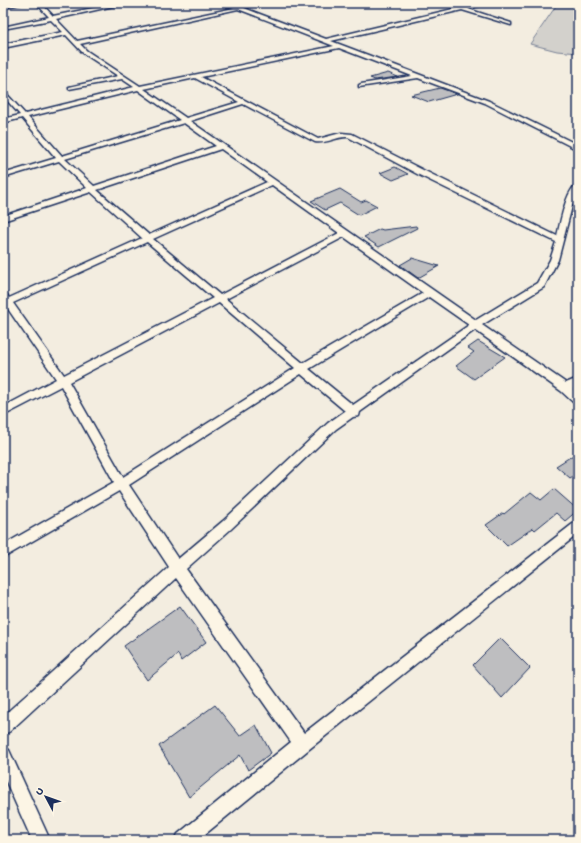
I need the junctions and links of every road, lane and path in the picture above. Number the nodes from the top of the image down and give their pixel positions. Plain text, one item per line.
1 (22, 3) edge
2 (38, 3) edge
3 (126, 3) edge
4 (226, 3) edge
5 (261, 3) edge
6 (446, 3) edge
7 (486, 3) edge
8 (3, 7) edge
9 (79, 7) dead end
10 (238, 8) junction
11 (463, 8) junction
12 (84, 11) junction
13 (51, 17) junction
14 (509, 24) dead end
15 (3, 28) edge
16 (67, 33) junction
17 (325, 41) junction
18 (76, 43) junction
19 (3, 46) edge
20 (339, 46) junction
21 (197, 76) junction
22 (419, 76) junction
23 (123, 77) junction
24 (361, 86) dead end
25 (71, 88) dead end
26 (139, 88) junction
27 (3, 92) edge
28 (244, 102) junction
29 (23, 116) junction
30 (185, 120) junction
31 (3, 121) edge
32 (222, 146) junction
33 (578, 148) edge
34 (60, 158) junction
35 (3, 176) edge
36 (273, 182) junction
37 (578, 186) edge
38 (92, 189) junction
39 (3, 219) edge
40 (345, 233) junction
41 (147, 238) junction
42 (560, 241) junction
43 (429, 292) junction
44 (219, 298) junction
45 (4, 300) edge
46 (475, 325) junction
47 (301, 369) junction
48 (63, 381) junction
49 (578, 382) edge
50 (565, 388) junction
51 (578, 400) edge
52 (3, 412) edge
53 (354, 412) junction
54 (121, 484) junction
55 (578, 527) edge
56 (3, 552) edge
57 (177, 568) junction
58 (3, 726) edge
59 (302, 744) junction
60 (3, 756) edge
61 (41, 840) edge
62 (184, 840) edge

1 - 8 street
2 - 13 street
3 - 12 street
4 - 10 street
5 - 10 street
6 - 11 street
7 - 11 street
9 - 12 street
10 - 17 street
10 - 18 street
11 - 14 street
11 - 17 street
12 - 13 street
13 - 15 street
13 - 16 street
16 - 18 street
16 - 19 street
17 - 20 street
18 - 23 street
20 - 21 street
20 - 22 street
21 - 26 street
21 - 28 street
22 - 24 street
22 - 33 street
23 - 25 street
23 - 26 street
26 - 29 street
26 - 30 street
27 - 29 street
28 - 30 street
28 - 42 street
29 - 31 street
29 - 34 street
30 - 32 street
30 - 34 street
32 - 36 street
32 - 38 street
34 - 35 street
34 - 38 street
36 - 40 street
36 - 41 street
37 - 42 street
38 - 39 street
38 - 41 street
40 - 43 street
40 - 44 street
41 - 44 street
41 - 45 street
42 - 46 street
43 - 46 street
43 - 47 street
44 - 47 street
44 - 48 street
45 - 48 street
46 - 50 street
46 - 53 street
47 - 53 street
47 - 54 street
48 - 52 street
48 - 54 street
49 - 50 street
50 - 51 street
53 - 57 street
54 - 56 street
54 - 57 street
55 - 59 street
57 - 58 street
57 - 59 street
59 - 62 street
60 - 61 street

